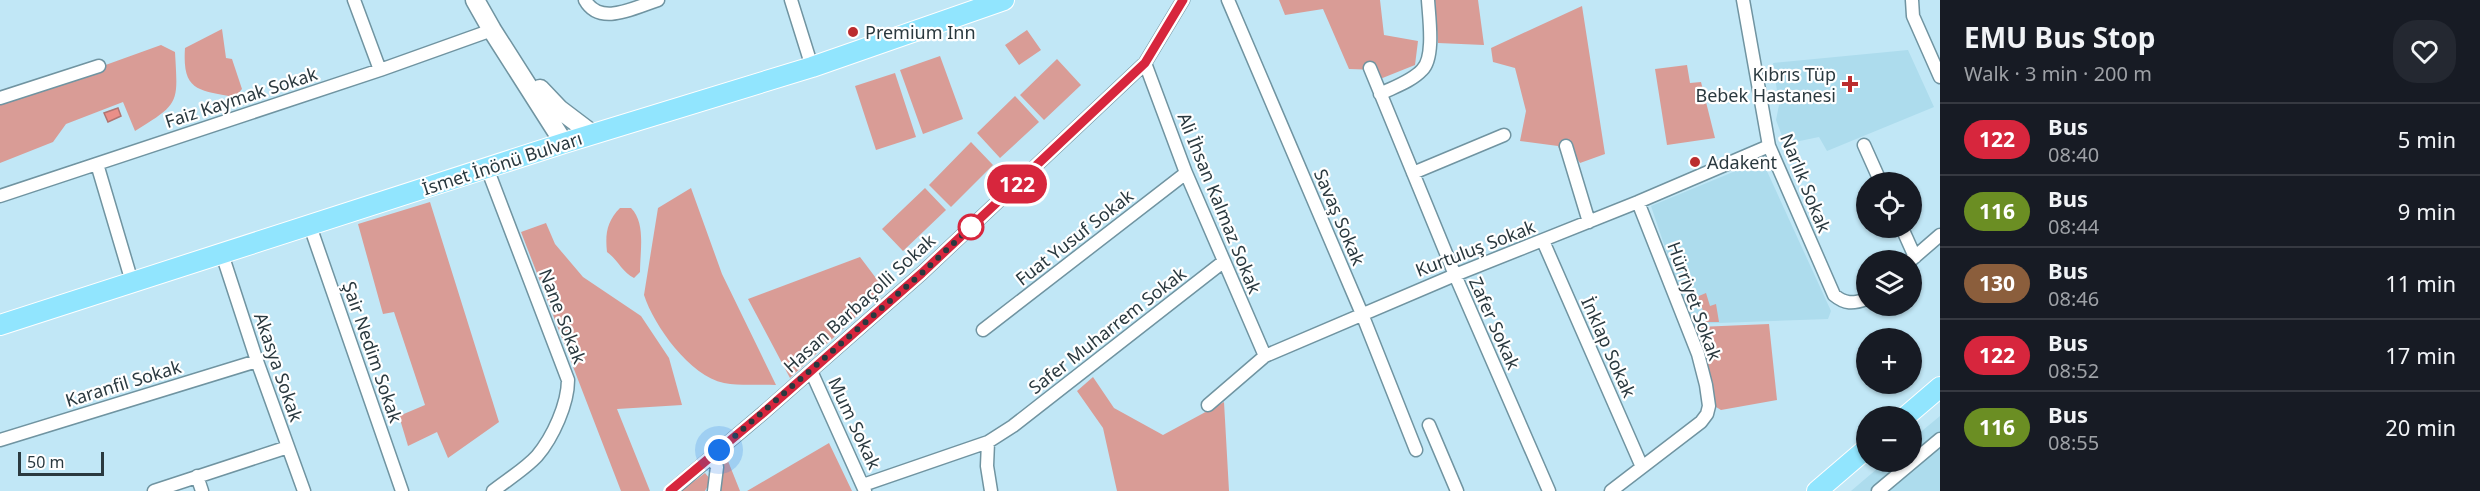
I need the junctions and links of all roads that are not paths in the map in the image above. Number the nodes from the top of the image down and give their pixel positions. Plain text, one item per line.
1 (354, 0) edge
2 (475, 0) edge
3 (585, 0) edge
4 (658, 0) edge
5 (791, 0) edge
6 (1004, 0) edge
7 (1183, 0) edge
8 (1228, 0) edge
9 (1428, 0) edge
10 (1743, 0) edge
11 (1912, 0) edge
12 (492, 30) junction
13 (509, 54) junction
14 (1145, 63) junction
15 (99, 66) dead end
16 (812, 67) junction
17 (1370, 68) dead end
18 (380, 70) junction
19 (1940, 77) edge
20 (1380, 94) junction
21 (0, 98) edge
22 (592, 135) junction
23 (1503, 135) dead end
24 (564, 143) junction
25 (1864, 145) dead end
26 (1566, 146) dead end
27 (1768, 146) junction
28 (98, 164) junction
29 (487, 168) junction
30 (1876, 172) edge
31 (1186, 173) junction
32 (1413, 173) junction
33 (0, 196) edge
34 (1638, 202) junction
35 (1589, 222) junction
36 (310, 226) junction
37 (1940, 235) edge
38 (1543, 241) junction
39 (1922, 251) edge
40 (222, 254) junction
41 (1224, 262) junction
42 (1455, 275) junction
43 (132, 282) junction
44 (1856, 302) edge
45 (1362, 314) junction
46 (0, 325) edge
47 (983, 330) dead end
48 (1265, 356) junction
49 (257, 361) junction
50 (811, 371) junction
51 (1940, 387) edge
52 (1940, 404) edge
53 (1208, 405) dead end
54 (1918, 406) edge
55 (1922, 420) edge
56 (1408, 428) junction
57 (1940, 439) edge
58 (0, 440) edge
59 (988, 442) junction
60 (288, 447) junction
61 (1416, 450) dead end
62 (711, 457) junction
63 (1856, 458) edge
64 (1642, 467) junction
65 (1859, 472) edge
66 (197, 477) junction
67 (864, 488) edge
68 (154, 491) edge
69 (202, 491) edge
70 (304, 491) edge
71 (402, 491) edge
72 (493, 491) edge
73 (670, 491) edge
74 (714, 491) edge
75 (991, 491) edge
76 (1457, 491) edge
77 (1549, 491) edge
78 (1611, 491) edge
79 (1817, 491) edge
80 (1837, 491) edge
81 (1878, 491) edge

1 - 18 street
2 - 12 street
3 - 4 street
5 - 16 street
6 - 16 main road, İsmet İnönü Bulvarı
7 - 14 street, Hasan Barbaçolli Sokak
8 - 45 street, Savaş Sokak
9 - 20 street
10 - 27 street, Narlık Sokak
11 - 19 street
12 - 13 street
12 - 18 street, Faiz Kaymak Sokak
13 - 22 street
13 - 24 street
14 - 31 street, Ali İhsan Kalmaz Sokak
14 - 50 street, Hasan Barbaçolli Sokak
15 - 21 street
16 - 22 main road, İsmet İnönü Bulvarı
17 - 20 street, Zafer Sokak
18 - 28 street, Faiz Kaymak Sokak
20 - 32 street, Zafer Sokak
22 - 24 main road, İsmet İnönü Bulvarı
23 - 32 street
24 - 29 main road, İsmet İnönü Bulvarı
25 - 30 street
26 - 35 street
27 - 34 street, Kurtuluş Sokak
27 - 44 street, Narlık Sokak
28 - 33 street, Faiz Kaymak Sokak
28 - 43 street
29 - 36 main road, İsmet İnönü Bulvarı
29 - 72 street, Nane Sokak
31 - 41 street, Ali İhsan Kalmaz Sokak
31 - 47 street, Fuat Yusuf Sokak
32 - 42 street, Zafer Sokak
34 - 35 street, Kurtuluş Sokak
34 - 64 street, Hürriyet Sokak
35 - 38 street, Kurtuluş Sokak
36 - 40 main road, İsmet İnönü Bulvarı
36 - 71 street, Şair Nedim Sokak
37 - 39 street
38 - 42 street, Kurtuluş Sokak
38 - 64 street, İnklap Sokak
40 - 43 main road, İsmet İnönü Bulvarı
40 - 49 street, Akasya Sokak
41 - 48 street, Ali İhsan Kalmaz Sokak
41 - 59 street, Safer Muharrem Sokak
42 - 45 street, Kurtuluş Sokak
42 - 77 street, Zafer Sokak
43 - 46 main road, İsmet İnönü Bulvarı
45 - 48 street, Kurtuluş Sokak
45 - 56 street, Savaş Sokak
48 - 53 street, Kurtuluş Sokak
49 - 58 street, Karanfil Sokak
49 - 60 street, Akasya Sokak
50 - 62 street, Hasan Barbaçolli Sokak
50 - 67 street, Mum Sokak
51 - 54 main road
52 - 55 main road
56 - 61 street, Savaş Sokak
56 - 76 street
57 - 81 street
59 - 67 street, Safer Muharrem Sokak
59 - 75 street
60 - 66 street
60 - 70 street, Akasya Sokak
62 - 73 street, Hasan Barbaçolli Sokak
62 - 74 street
63 - 79 main road
64 - 78 street
65 - 80 main road
66 - 68 street
66 - 69 street

